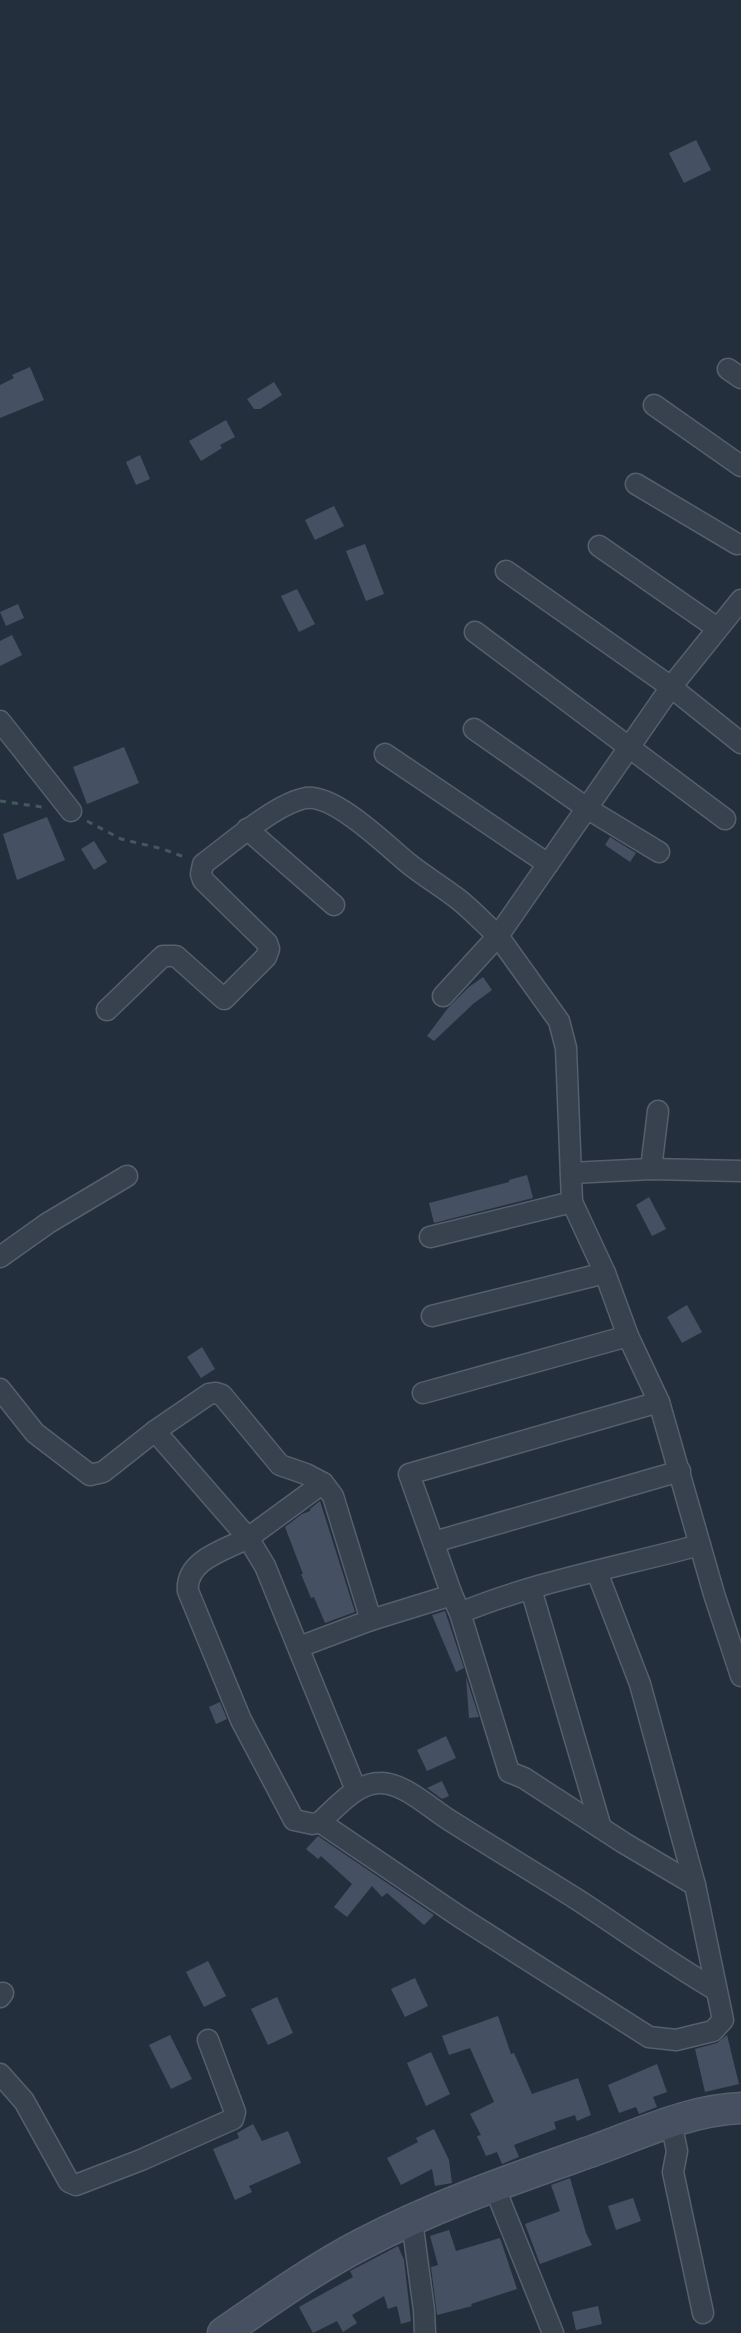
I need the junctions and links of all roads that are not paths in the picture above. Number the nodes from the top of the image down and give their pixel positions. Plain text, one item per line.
1 (654, 405) dead end
2 (741, 466) edge
3 (636, 484) dead end
4 (740, 542) edge
5 (599, 546) dead end
6 (506, 571) dead end
7 (741, 600) edge
8 (717, 628) junction
9 (475, 632) dead end
10 (671, 687) junction
11 (0, 721) edge
12 (474, 729) dead end
13 (741, 743) edge
14 (630, 746) junction
15 (385, 754) dead end
16 (588, 809) junction
17 (71, 811) road end
18 (725, 819) dead end
19 (247, 829) junction
20 (659, 852) dead end
21 (548, 864) junction
22 (334, 905) dead end
23 (498, 936) junction
24 (443, 996) dead end
25 (107, 1010) dead end
26 (658, 1111) dead end
27 (651, 1169) junction
28 (741, 1171) edge
29 (571, 1173) junction
30 (127, 1176) dead end
31 (572, 1202) junction
32 (430, 1237) dead end
33 (0, 1257) edge
34 (605, 1273) junction
35 (432, 1316) dead end
36 (628, 1336) junction
37 (0, 1389) edge
38 (423, 1393) dead end
39 (659, 1402) junction
40 (155, 1431) junction
41 (680, 1471) junction
42 (323, 1483) junction
43 (248, 1538) junction
44 (434, 1542) junction
45 (700, 1545) junction
46 (597, 1572) junction
47 (531, 1589) junction
48 (456, 1604) junction
49 (371, 1620) junction
50 (299, 1647) junction
51 (741, 1676) edge
52 (356, 1790) junction
53 (320, 1822) junction
54 (601, 1828) junction
55 (695, 1885) junction
56 (716, 1990) junction
57 (208, 2040) dead end
58 (0, 2074) edge
59 (741, 2108) edge
60 (671, 2122) junction
61 (494, 2186) junction
62 (412, 2221) junction
63 (703, 2313) dead end
64 (223, 2333) edge
65 (425, 2333) edge
66 (553, 2333) edge

1 - 2 street
3 - 4 street
5 - 8 street
6 - 10 street
7 - 8 street
8 - 10 street
9 - 14 street
10 - 13 street
10 - 14 street
11 - 17 street
12 - 16 street
14 - 16 street
14 - 18 street
15 - 21 street
16 - 20 street
16 - 21 street
19 - 22 street
19 - 23 street
19 - 25 street
21 - 23 street
23 - 24 street
23 - 29 street
26 - 27 street
27 - 28 street
27 - 29 street
29 - 31 street
30 - 33 street
31 - 32 street
31 - 34 street
34 - 35 street
34 - 36 street
36 - 38 street
36 - 39 street
37 - 40 street
39 - 41 street
39 - 44 street
40 - 42 street
40 - 43 street
41 - 44 street
41 - 45 street
42 - 43 street
42 - 49 street
43 - 50 street
43 - 53 street
44 - 48 street
45 - 46 street
45 - 51 street
46 - 47 street
46 - 55 street
47 - 48 street
47 - 54 street
48 - 49 street
48 - 54 street
49 - 50 street
50 - 52 street
52 - 53 street
52 - 56 street
53 - 56 street
54 - 55 street
55 - 56 street
57 - 58 street
59 - 60 street
60 - 61 street
60 - 63 street
61 - 62 street
61 - 66 street
62 - 64 street
62 - 65 street

